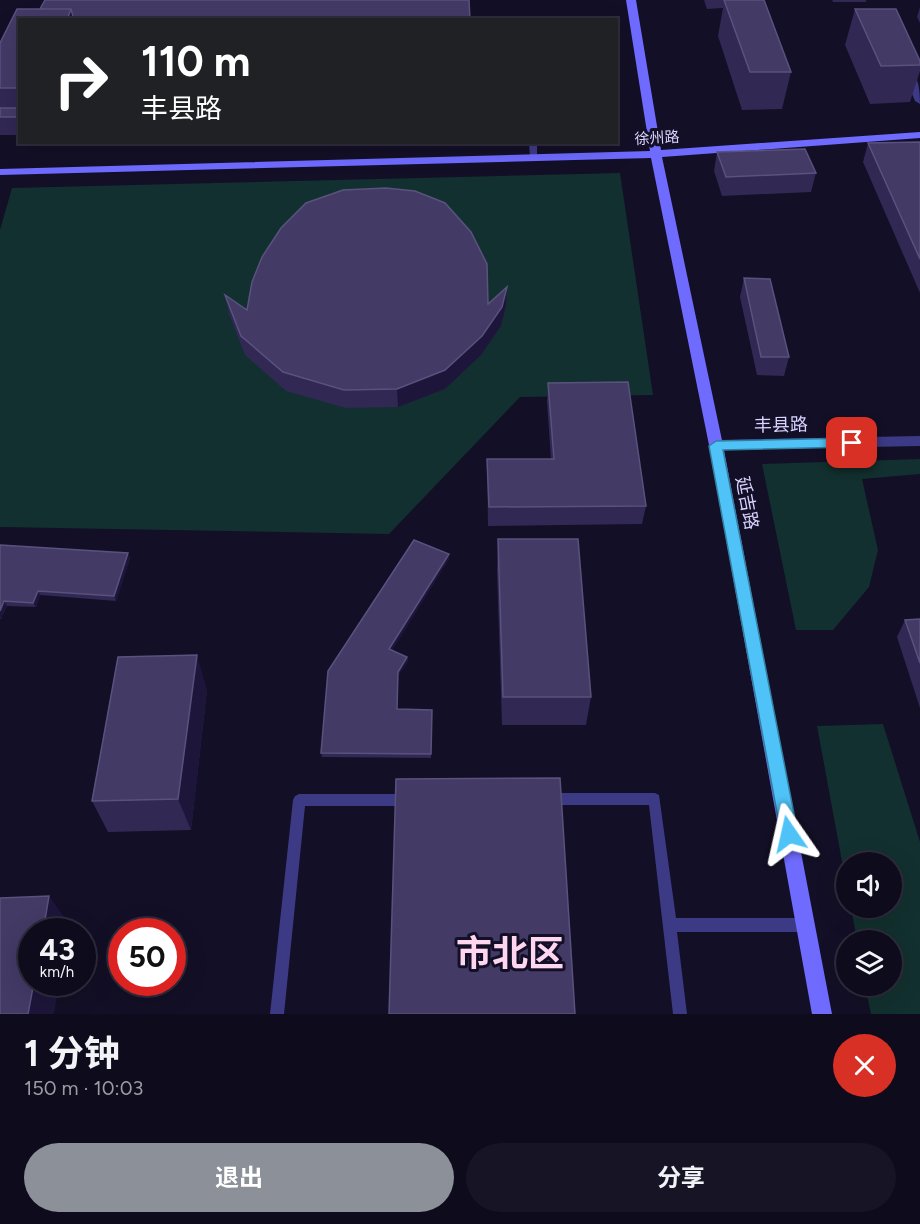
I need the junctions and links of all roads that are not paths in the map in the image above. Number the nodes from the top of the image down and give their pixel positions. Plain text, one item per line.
1 (631, 0) edge
2 (903, 59) edge
3 (920, 101) edge
4 (920, 135) edge
5 (533, 144) edge
6 (657, 154) junction
7 (534, 157) junction
8 (0, 172) edge
9 (920, 441) edge
10 (716, 446) junction
11 (418, 800) edge
12 (536, 800) edge
13 (669, 925) junction
14 (806, 925) junction
15 (277, 1014) edge
16 (680, 1014) edge
17 (822, 1014) edge

1 - 6 main road, 延吉路
2 - 3 street
4 - 6 main road, 徐州路
5 - 7 lane
6 - 7 main road, 徐州路
6 - 10 main road, 延吉路
7 - 8 main road, 徐州路
9 - 10 street, 丰县路
10 - 14 main road, 延吉路
11 - 15 lane
12 - 13 lane
13 - 14 lane
13 - 16 lane
14 - 17 main road, 延吉路

